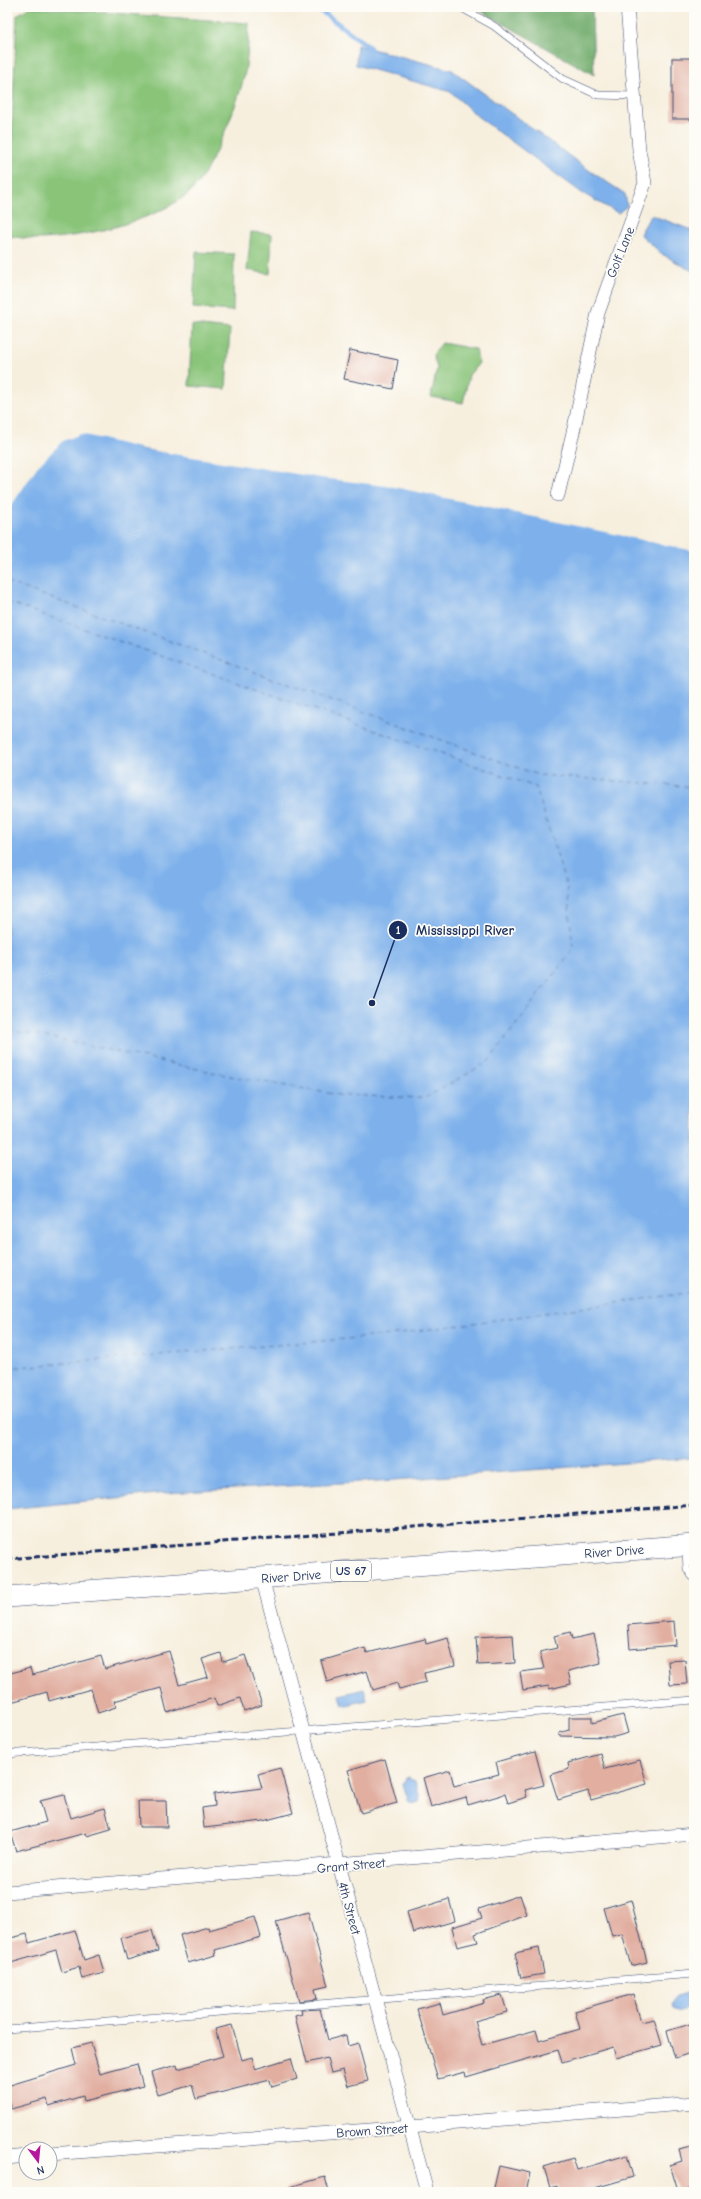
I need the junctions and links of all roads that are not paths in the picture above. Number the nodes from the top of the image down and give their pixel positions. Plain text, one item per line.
1 (460, 7) edge
2 (627, 7) edge
3 (634, 96) junction
4 (558, 495) dead end
5 (690, 1545) edge
6 (262, 1578) junction
7 (694, 1579) edge
8 (7, 1597) edge
9 (694, 1700) edge
10 (302, 1730) junction
11 (7, 1754) edge
12 (694, 1834) edge
13 (339, 1866) junction
14 (7, 1892) edge
15 (694, 1974) edge
16 (375, 1999) junction
17 (7, 2029) edge
18 (694, 2103) edge
19 (410, 2127) junction
20 (58, 2153) edge
21 (18, 2157) edge
22 (7, 2158) edge
23 (427, 2192) edge

1 - 3 lane
2 - 3 street, Golf Lane
3 - 4 street, Golf Lane
5 - 6 main road, River Drive / US 67
5 - 7 lane
6 - 8 main road, River Drive / US 67
6 - 10 street, 4th Street
9 - 10 lane
10 - 11 lane
10 - 13 street, 4th Street
12 - 13 street, Grant Street
13 - 14 street, Grant Street
13 - 16 street, 4th Street
15 - 16 lane
16 - 17 lane
16 - 19 street, 4th Street
18 - 19 street, Brown Street
19 - 20 street, Brown Street
19 - 23 street, 4th Street
21 - 22 street

